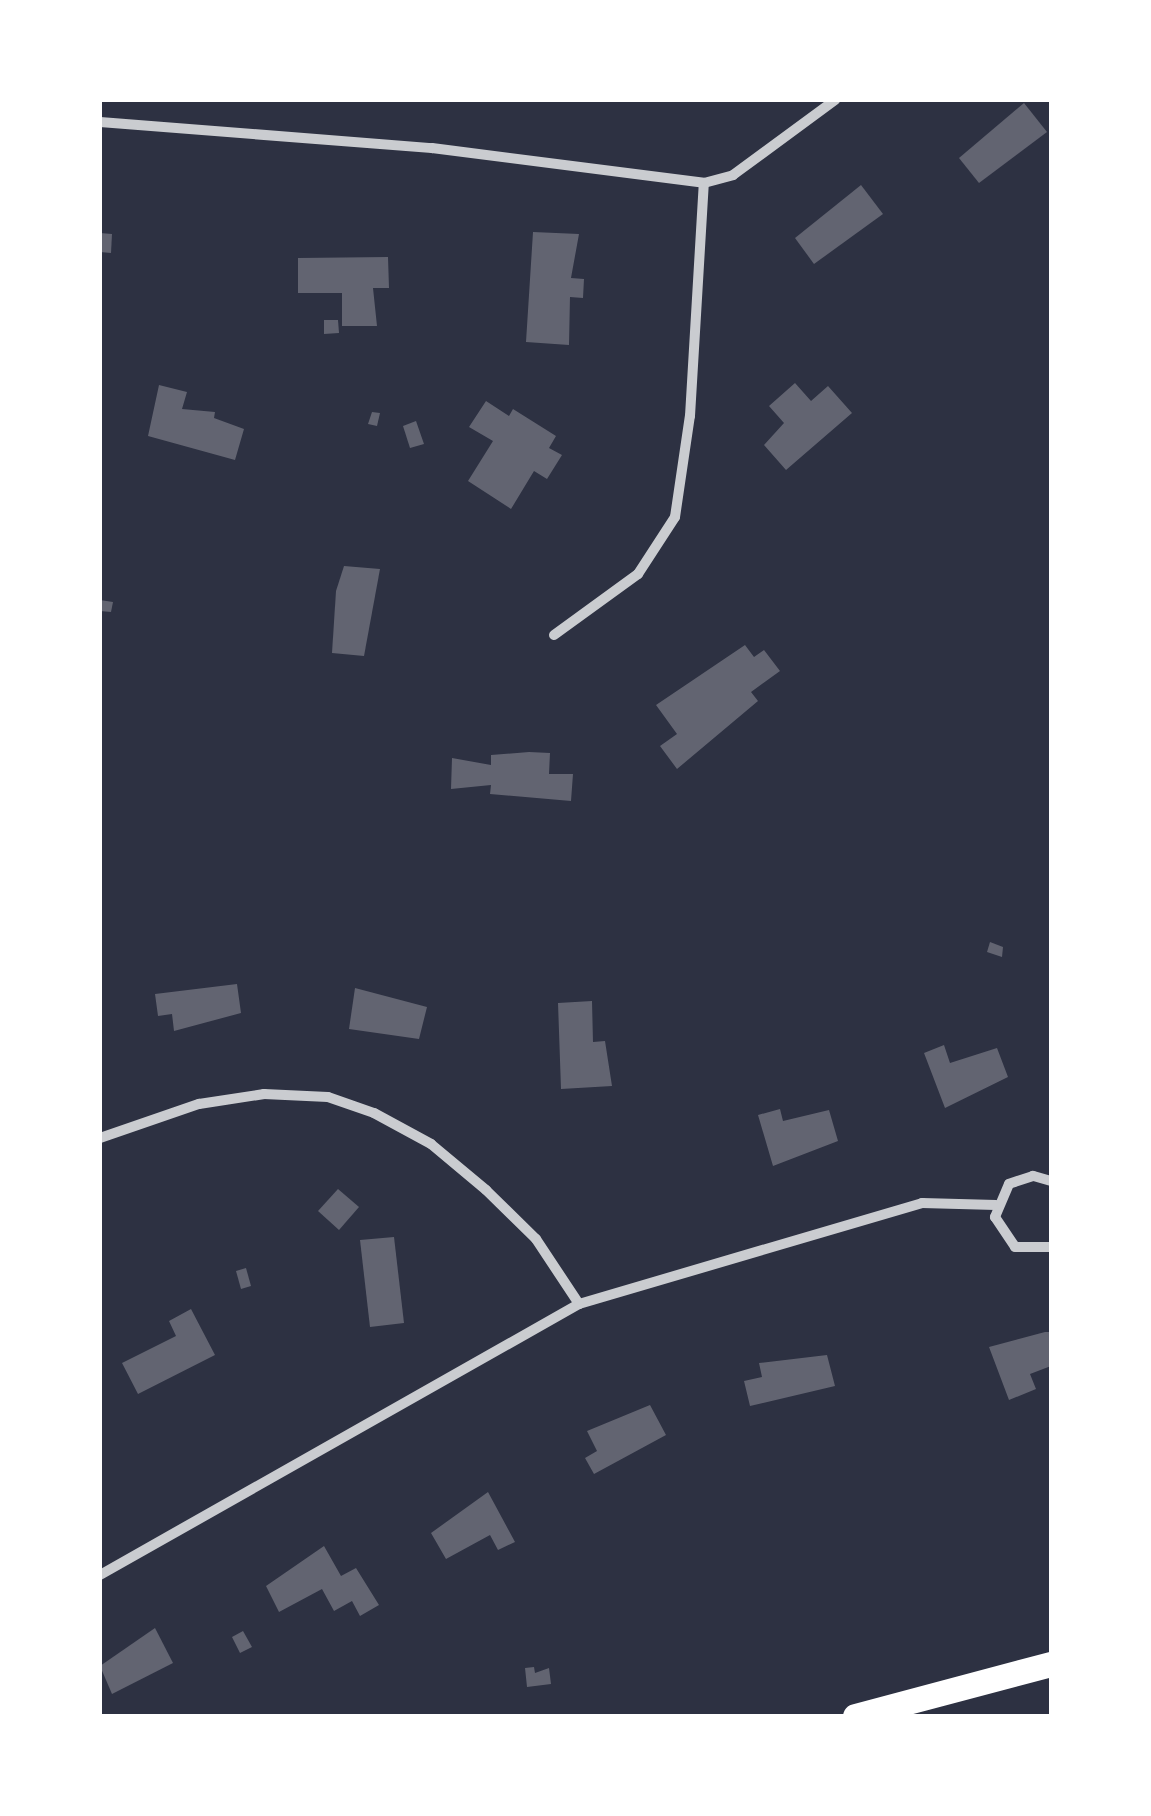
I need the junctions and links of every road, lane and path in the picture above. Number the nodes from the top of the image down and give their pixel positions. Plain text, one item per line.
1 (835, 100) edge
2 (100, 122) edge
3 (704, 182) junction
4 (554, 635) dead end
5 (100, 1138) edge
6 (1051, 1181) edge
7 (996, 1205) junction
8 (1051, 1247) edge
9 (579, 1304) junction
10 (100, 1575) edge
11 (1051, 1664) edge
12 (855, 1716) edge

1 - 3 street
2 - 3 street
3 - 4 street
5 - 9 street
6 - 7 street
7 - 8 street
7 - 9 street
9 - 10 street
11 - 12 highway

